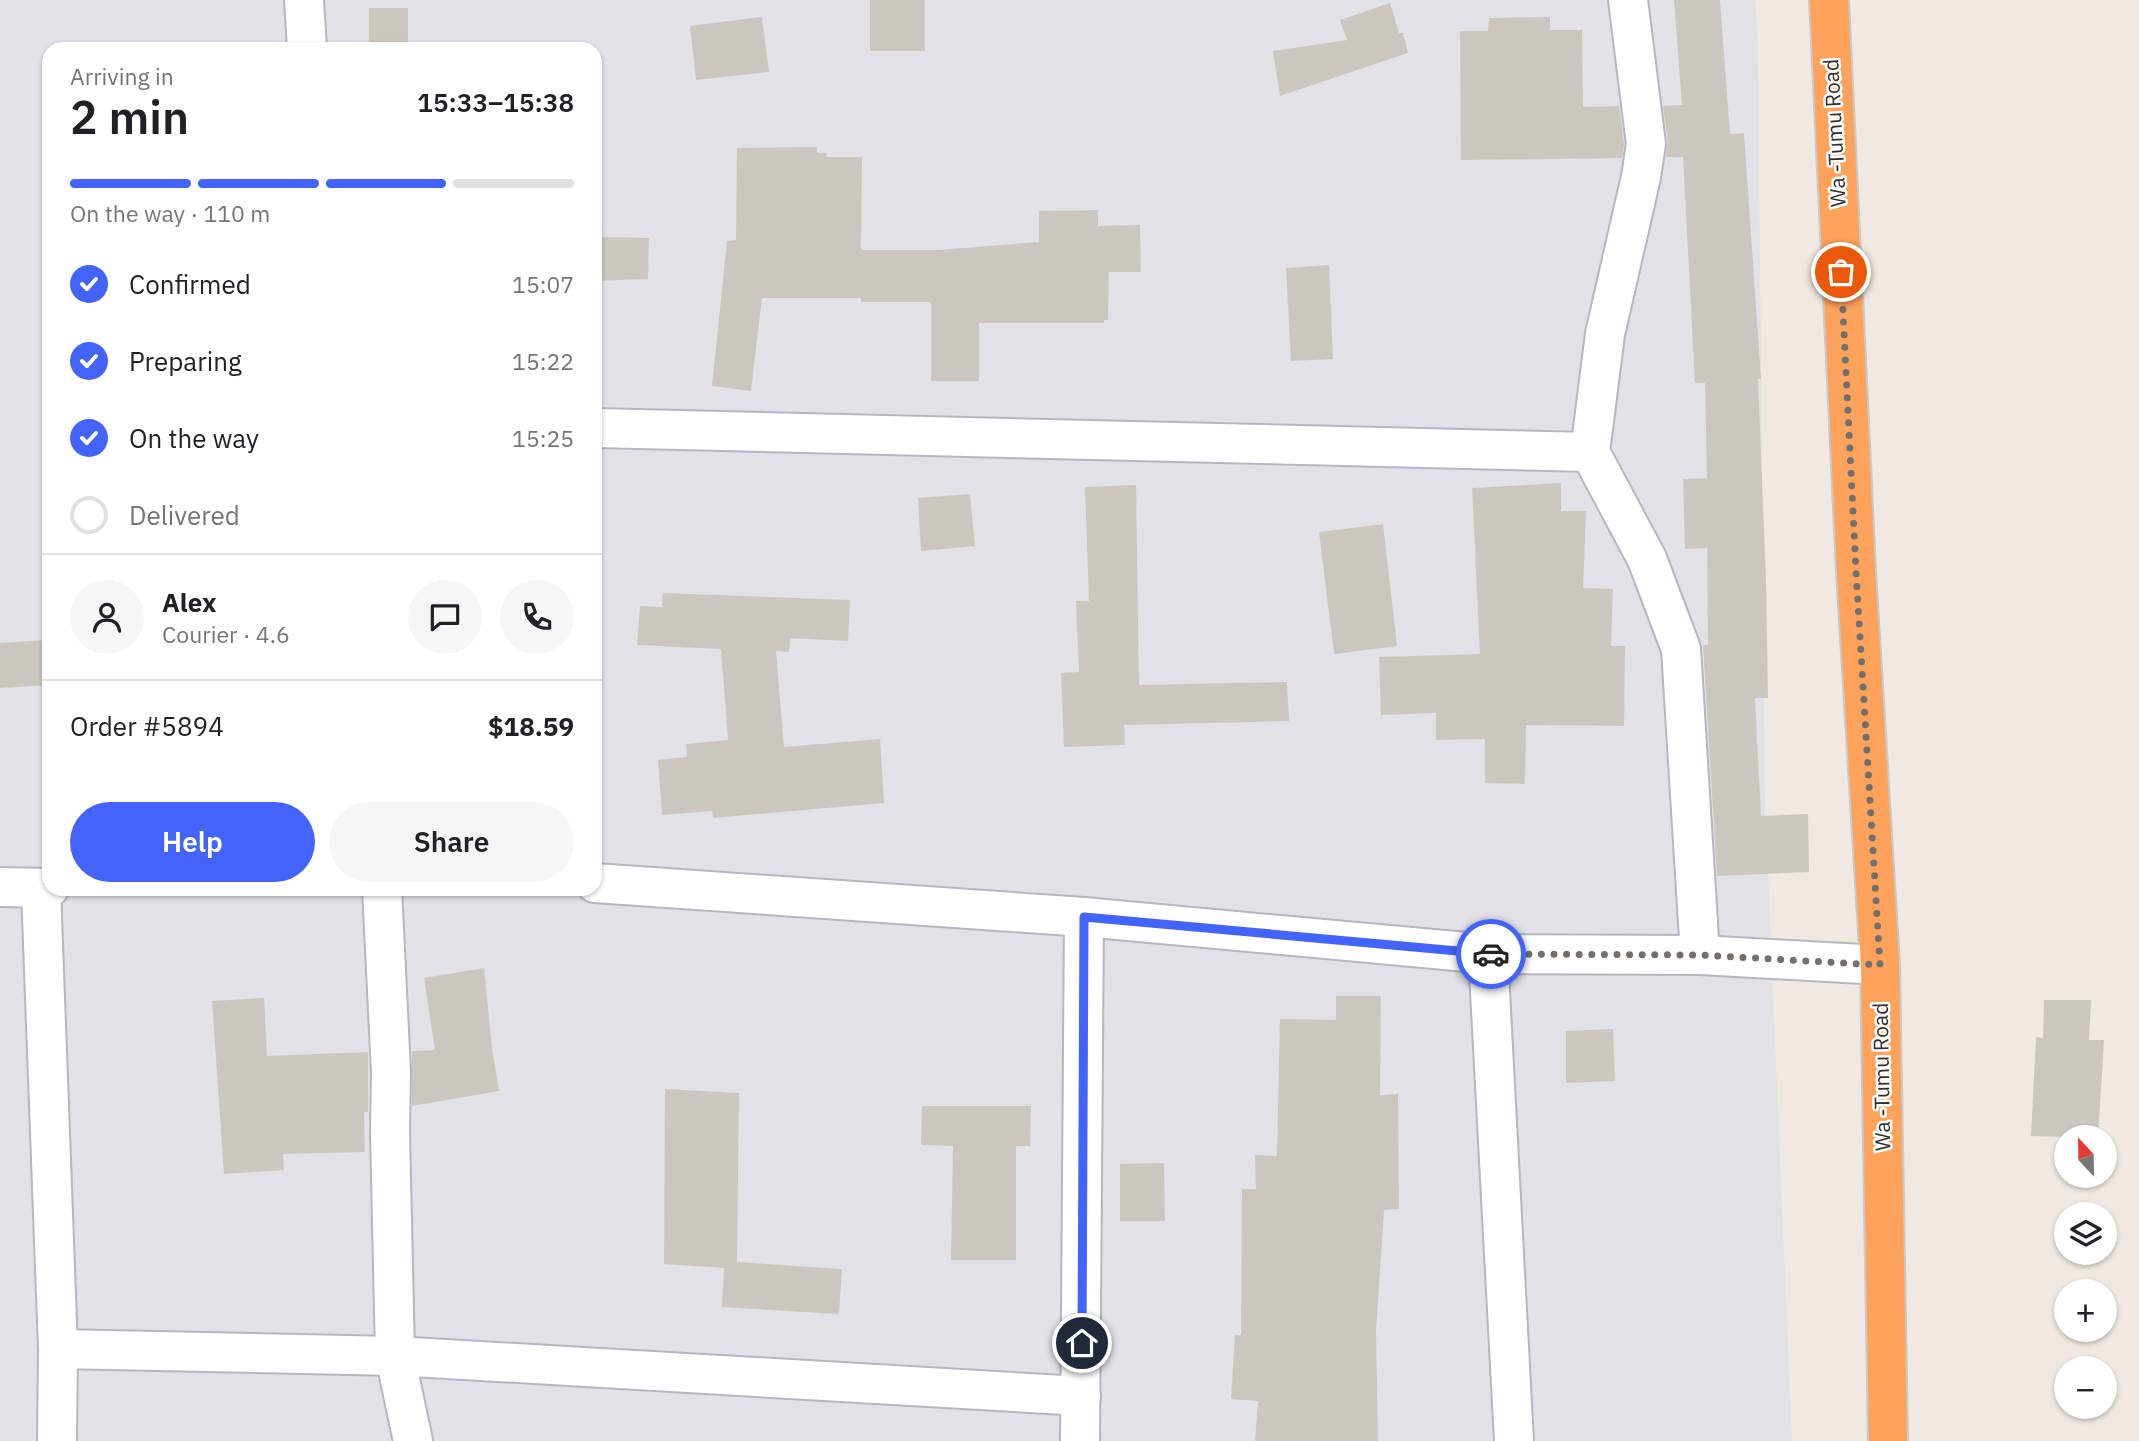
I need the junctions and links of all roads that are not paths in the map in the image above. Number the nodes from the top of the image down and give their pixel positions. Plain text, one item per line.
1 (304, 0) edge
2 (1628, 0) edge
3 (1829, 0) edge
4 (307, 42) edge
5 (602, 428) edge
6 (1590, 452) junction
7 (602, 883) edge
8 (0, 887) edge
9 (42, 888) edge
10 (45, 896) edge
11 (382, 896) edge
12 (1084, 917) junction
13 (1488, 954) junction
14 (1700, 955) junction
15 (1880, 965) junction
16 (58, 1349) junction
17 (395, 1356) junction
18 (1081, 1396) junction
19 (57, 1441) edge
20 (413, 1441) edge
21 (1080, 1441) edge
22 (1514, 1441) edge
23 (1888, 1441) edge

1 - 4 street
2 - 6 street
3 - 15 highway, Wa -Tumu Road
5 - 6 street
6 - 14 street
7 - 12 street
8 - 9 street
10 - 16 street
11 - 17 street
12 - 13 street
12 - 18 street
13 - 14 street
13 - 22 street
14 - 15 street
15 - 23 highway, Wa -Tumu Road
16 - 17 street
16 - 19 street
17 - 18 street
17 - 20 street
18 - 21 street

